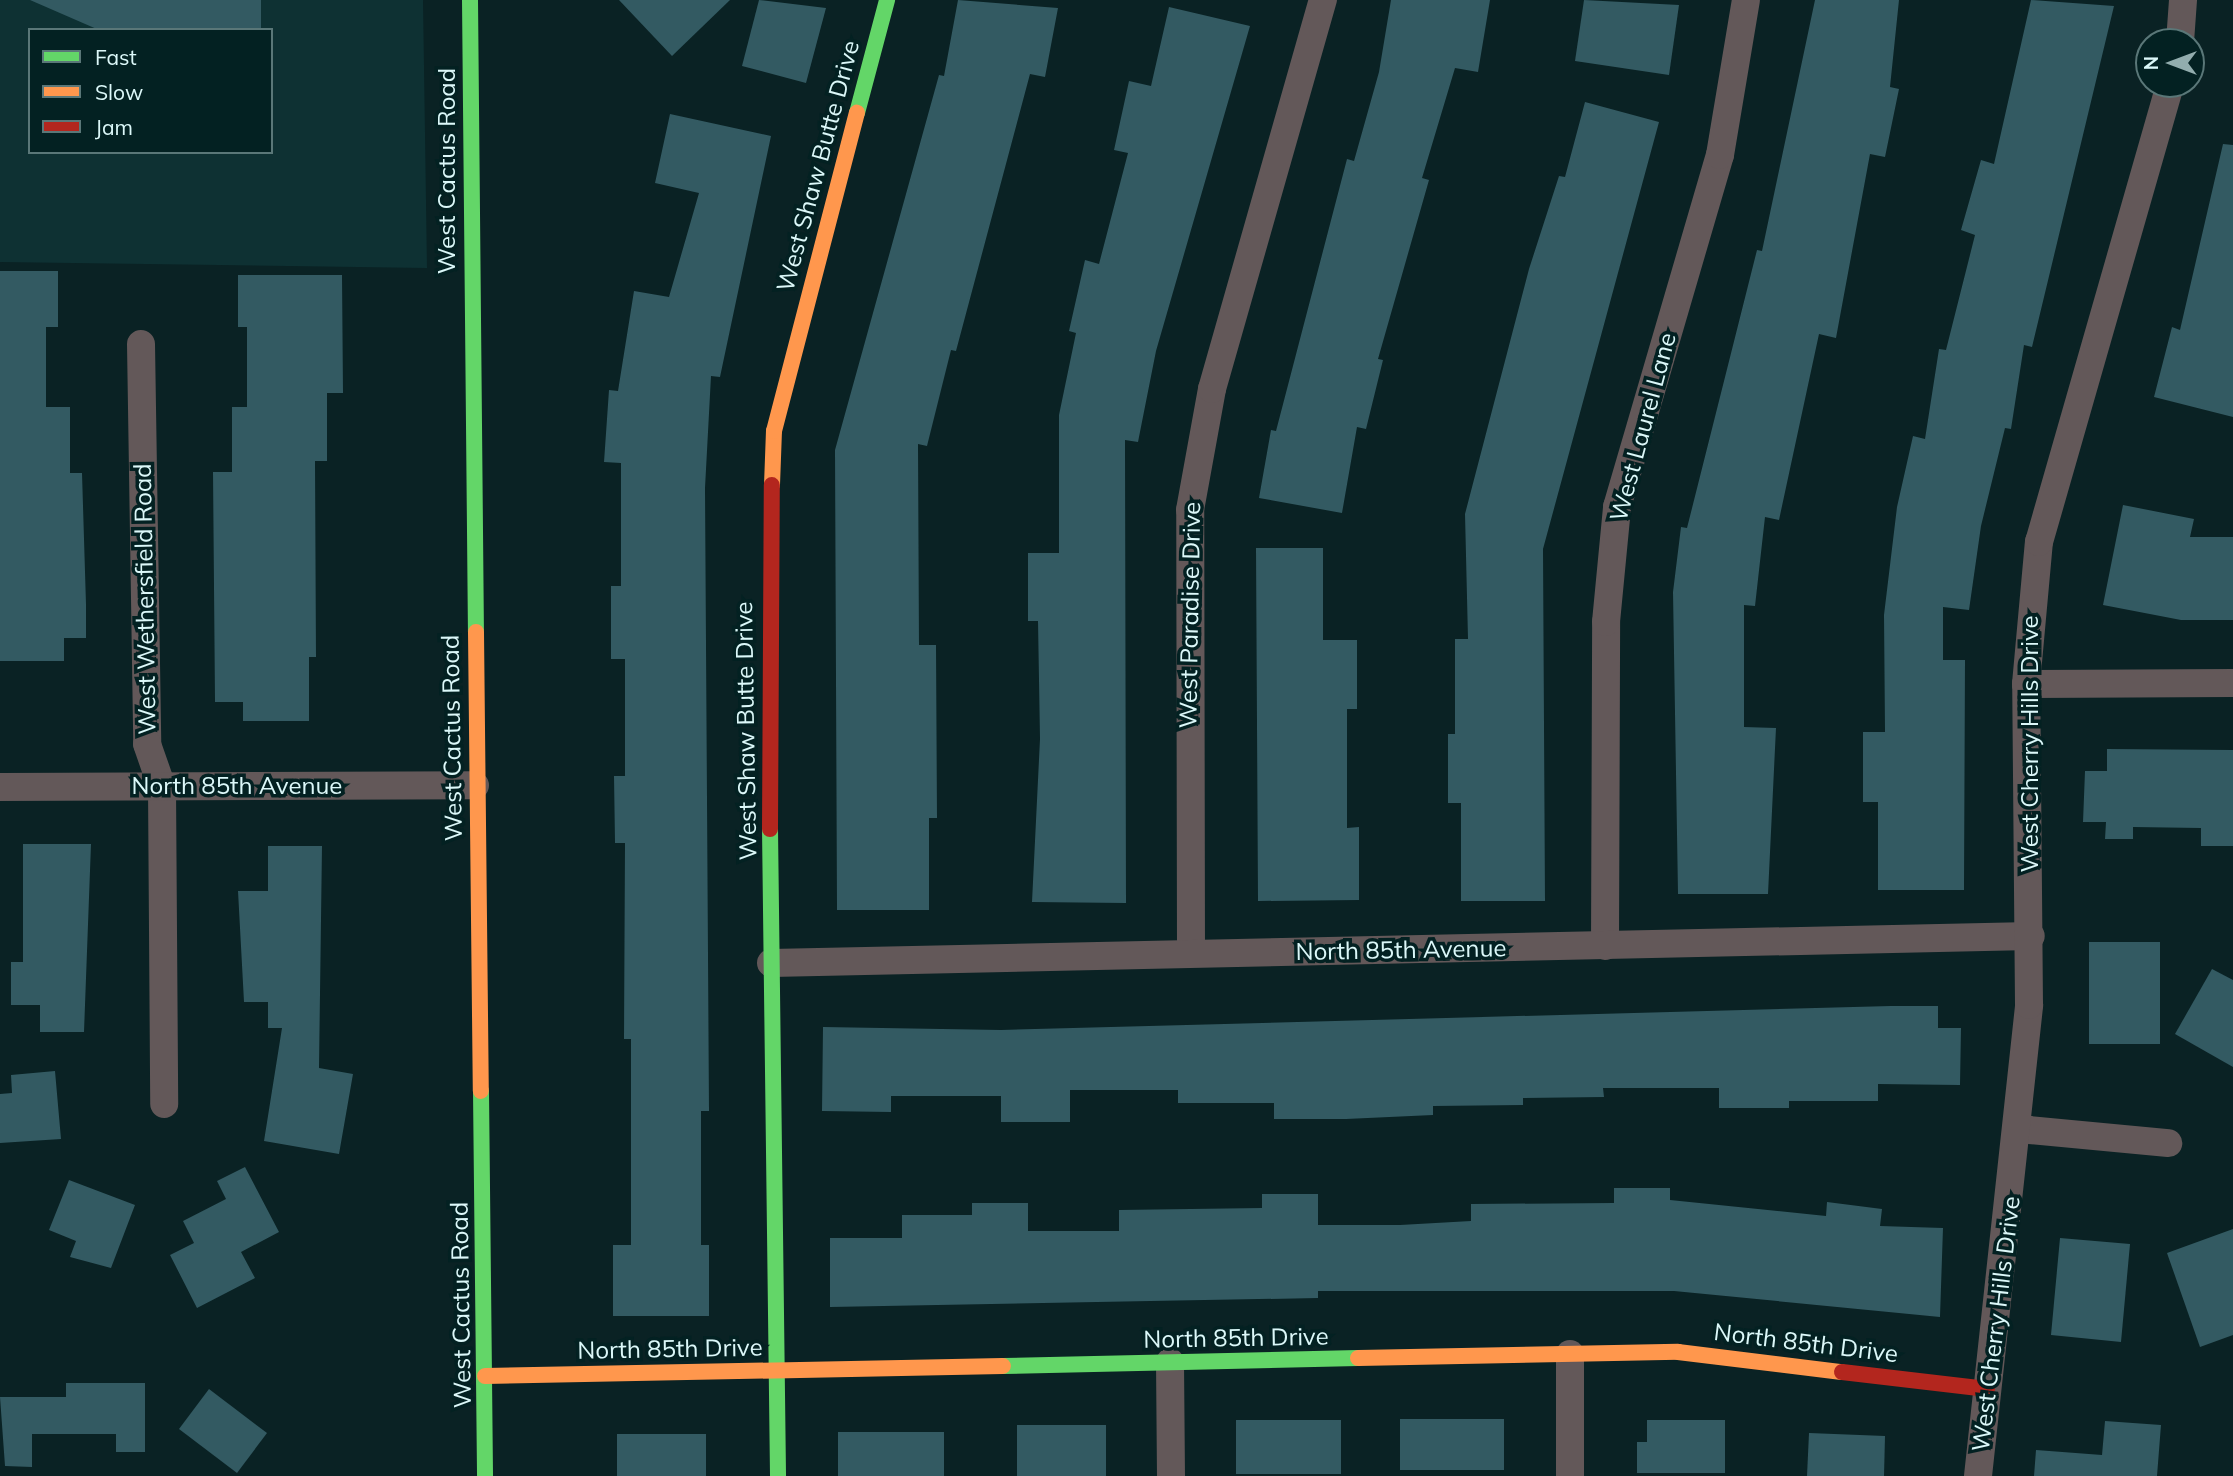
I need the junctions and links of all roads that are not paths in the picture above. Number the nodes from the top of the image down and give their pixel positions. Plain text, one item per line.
1 (470, 0) edge
2 (887, 0) edge
3 (1323, 0) edge
4 (1746, 0) edge
5 (2183, 0) edge
6 (2181, 28) edge
7 (2166, 98) edge
8 (141, 344) dead end
9 (2233, 683) edge
10 (2026, 684) junction
11 (474, 785) junction
12 (0, 787) edge
13 (162, 787) junction
14 (2031, 936) junction
15 (1605, 946) junction
16 (1191, 953) junction
17 (771, 963) junction
18 (164, 1104) dead end
19 (2018, 1129) junction
20 (2168, 1143) dead end
21 (1570, 1354) junction
22 (1170, 1362) junction
23 (778, 1371) junction
24 (485, 1376) junction
25 (1987, 1389) junction
26 (485, 1476) edge
27 (778, 1476) edge
28 (1171, 1476) edge
29 (1570, 1476) edge
30 (1978, 1476) edge

1 - 11 street, West Cactus Road
2 - 17 street, West Shaw Butte Drive
3 - 16 street, West Paradise Drive
4 - 15 street, West Laurel Lane
5 - 6 street
7 - 10 street, West Cherry Hills Drive
8 - 13 street, West Wethersfield Road
9 - 10 street
10 - 14 street, West Cherry Hills Drive
11 - 13 street, North 85th Avenue
11 - 24 street, West Cactus Road
12 - 13 street, North 85th Avenue
13 - 18 street, West Wethersfield Road
14 - 15 street, North 85th Avenue
14 - 19 street, West Cherry Hills Drive
15 - 16 street, North 85th Avenue
16 - 17 street, North 85th Avenue
17 - 23 street, West Shaw Butte Drive
19 - 20 street
19 - 25 street, West Cherry Hills Drive
21 - 22 street, North 85th Drive
21 - 25 street, North 85th Drive
21 - 29 street
22 - 23 street, North 85th Drive
22 - 28 street
23 - 24 street, North 85th Drive
23 - 27 street, West Shaw Butte Drive
24 - 26 street, West Cactus Road
25 - 30 street, West Cherry Hills Drive

